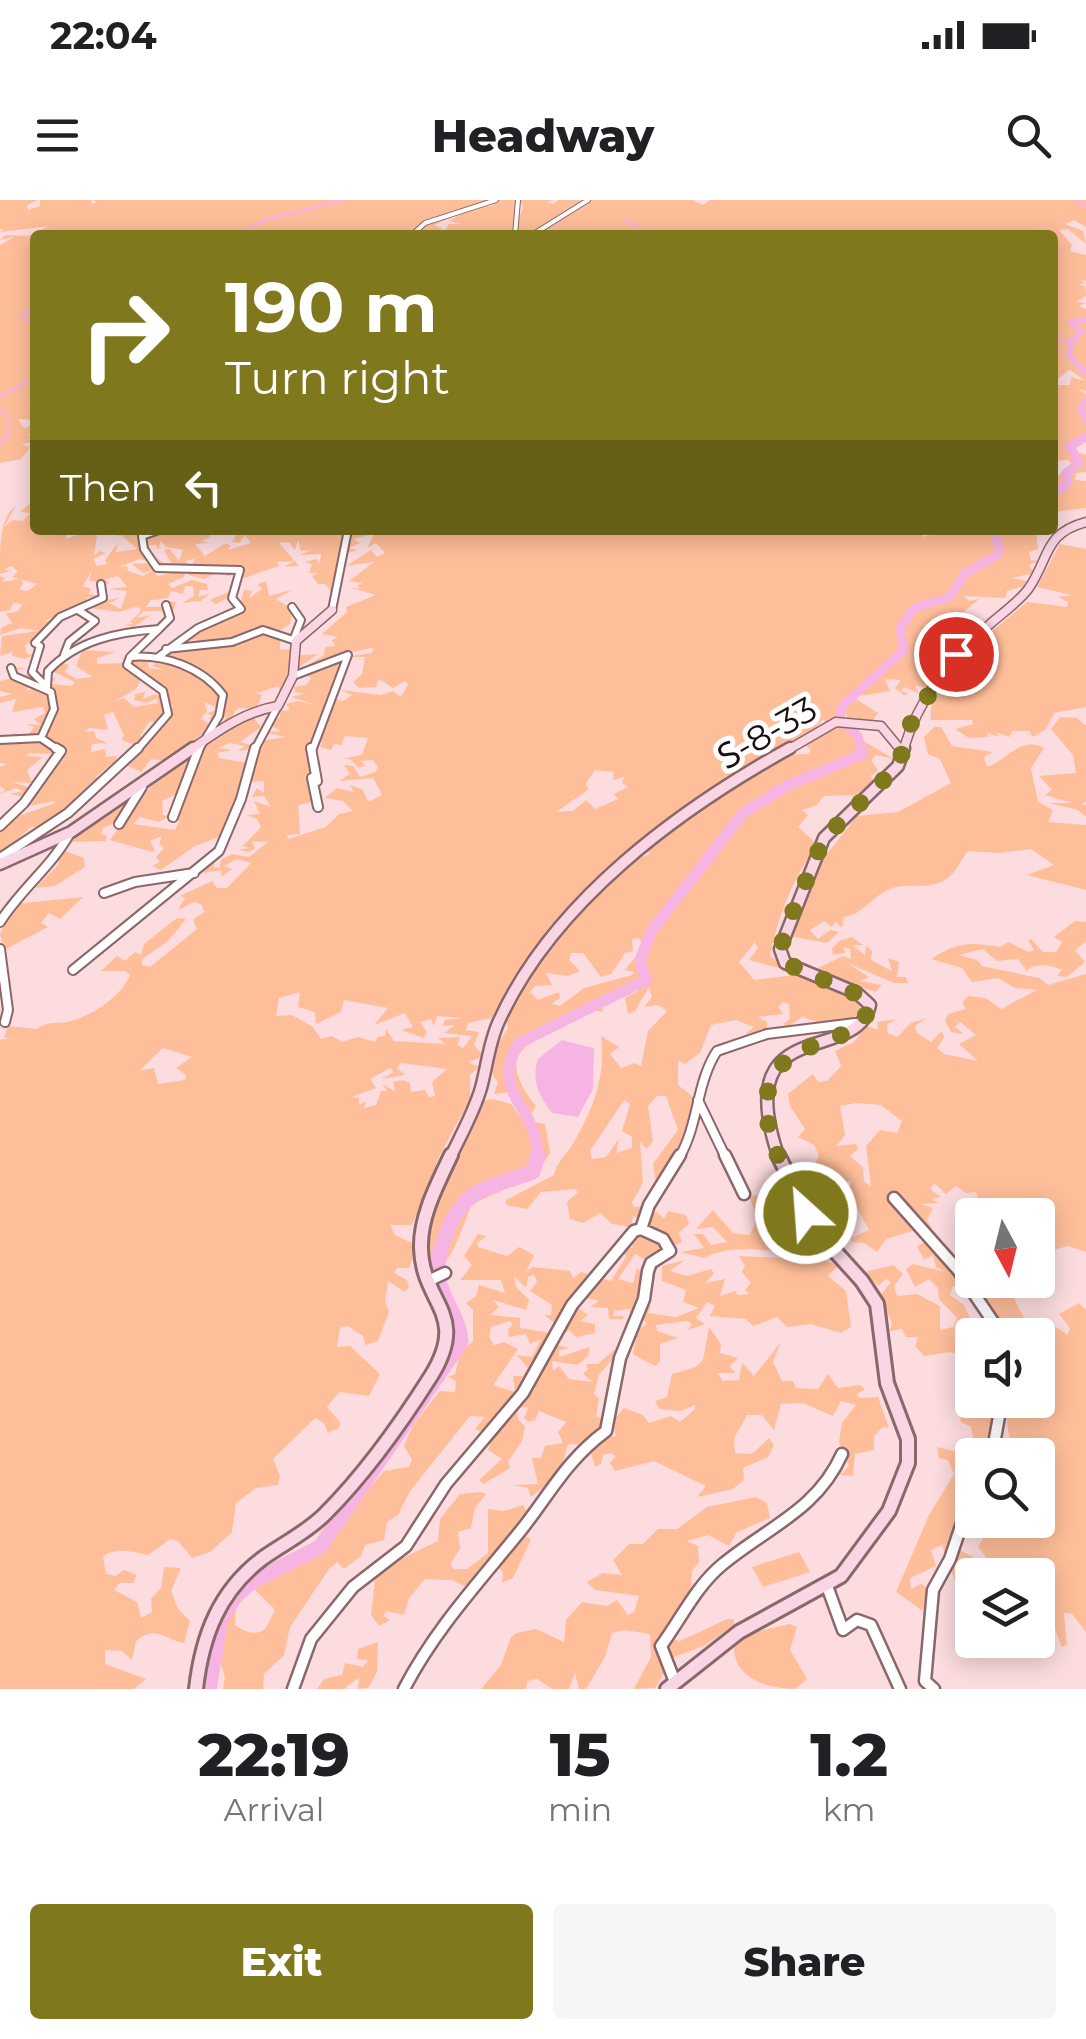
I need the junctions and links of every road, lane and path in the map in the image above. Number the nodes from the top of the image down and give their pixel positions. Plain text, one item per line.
1 (496, 200) edge
2 (518, 200) edge
3 (588, 200) edge
4 (417, 230) edge
5 (515, 230) edge
6 (540, 230) edge
7 (1086, 522) edge
8 (145, 535) edge
9 (347, 535) edge
10 (101, 584) dead end
11 (166, 605) dead end
12 (292, 608) dead end
13 (78, 610) junction
14 (332, 610) joint
15 (158, 629) junction
16 (295, 639) junction
17 (166, 649) junction
18 (64, 655) junction
19 (158, 656) junction
20 (130, 657) junction
21 (10, 668) dead end
22 (293, 676) junction
23 (47, 687) junction
24 (278, 706) junction
25 (41, 738) junction
26 (0, 740) edge
27 (202, 741) junction
28 (900, 750) junction
29 (314, 769) junction
30 (148, 779) junction
31 (317, 782) dead end
32 (318, 807) dead end
33 (173, 817) dead end
34 (120, 824) dead end
35 (0, 826) edge
36 (71, 832) junction
37 (0, 861) edge
38 (194, 873) junction
39 (104, 893) dead end
40 (0, 922) edge
41 (0, 950) edge
42 (73, 970) dead end
43 (862, 1021) junction
44 (5, 1022) dead end
45 (698, 1100) junction
46 (744, 1194) dead end
47 (894, 1198) dead end
48 (641, 1230) junction
49 (445, 1273) dead end
50 (428, 1282) junction
51 (990, 1318) edge
52 (842, 1454) dead end
53 (957, 1538) edge
54 (826, 1586) junction
55 (671, 1686) edge
56 (196, 1689) edge
57 (292, 1689) edge
58 (404, 1689) edge
59 (900, 1689) edge
60 (934, 1689) edge

1 - 4 street
2 - 5 street
3 - 6 street
7 - 28 street
8 - 17 street
9 - 14 street
10 - 13 street
11 - 15 street
12 - 16 street
13 - 18 street
13 - 23 street
14 - 16 street
15 - 18 street
15 - 20 street
16 - 17 street
16 - 22 street
17 - 19 street
18 - 23 street
19 - 20 street
19 - 27 street
20 - 37 street
21 - 23 street
22 - 24 street
22 - 29 street
23 - 25 street
24 - 27 street
24 - 38 street
25 - 26 street
25 - 35 street
27 - 30 street
27 - 33 street
28 - 43 street
28 - 50 street, Տ-8-33 / Տ-8-33
29 - 31 street
29 - 32 street
30 - 34 street
30 - 36 street
36 - 37 street
36 - 40 street
38 - 39 street
38 - 42 street
41 - 44 street
43 - 45 street
43 - 54 street
45 - 46 street
45 - 48 street
47 - 51 street
48 - 57 street
48 - 58 street
49 - 50 street
50 - 56 street, Տ-8-33
52 - 55 street
53 - 60 street
54 - 55 street
54 - 59 street

